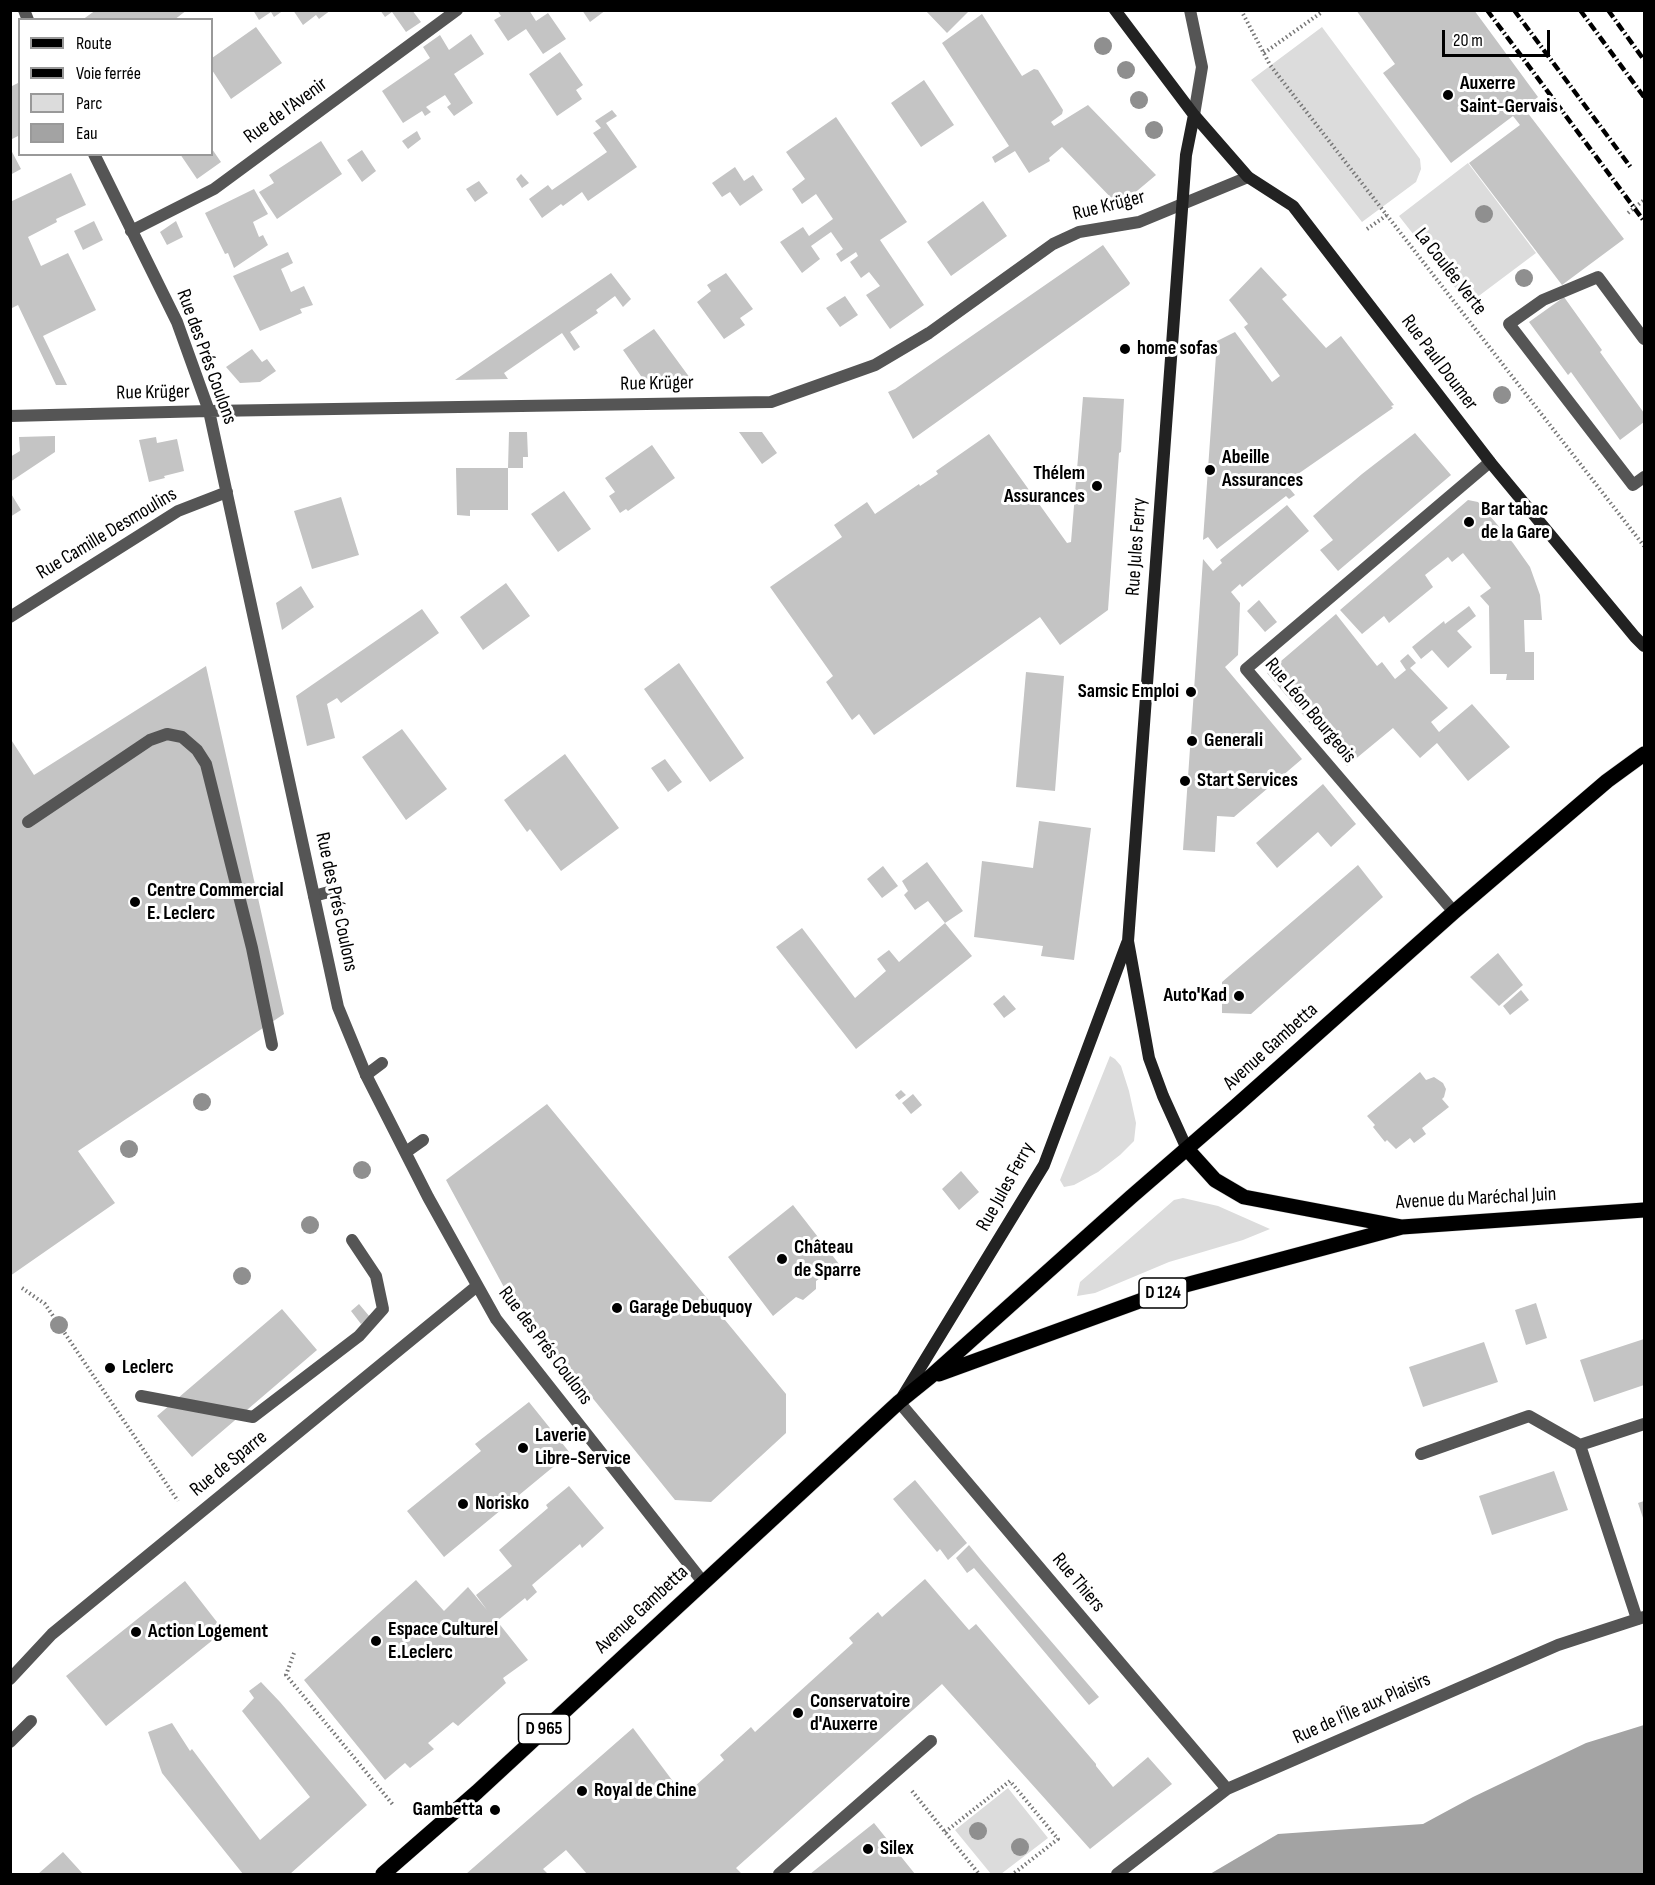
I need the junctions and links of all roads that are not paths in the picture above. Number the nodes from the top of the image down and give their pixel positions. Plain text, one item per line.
1 (457, 10) edge
2 (1115, 10) edge
3 (1190, 10) edge
4 (1194, 115) junction
5 (95, 156) edge
6 (1248, 177) junction
7 (1182, 204) junction
8 (131, 231) junction
9 (1644, 339) edge
10 (209, 411) junction
11 (10, 416) edge
12 (1490, 462) junction
13 (1644, 477) edge
14 (227, 492) junction
15 (10, 616) edge
16 (1644, 646) edge
17 (1644, 754) edge
18 (28, 822) dead end
19 (336, 890) dead end
20 (314, 896) junction
21 (1455, 912) junction
22 (1128, 941) junction
23 (272, 1045) dead end
24 (382, 1063) dead end
25 (366, 1075) junction
26 (423, 1140) dead end
27 (1187, 1149) junction
28 (406, 1152) junction
29 (1644, 1210) edge
30 (1402, 1227) junction
31 (352, 1240) dead end
32 (477, 1286) junction
33 (930, 1377) junction
34 (141, 1396) dead end
35 (899, 1402) junction
36 (1644, 1424) edge
37 (1580, 1445) junction
38 (1421, 1454) dead end
39 (703, 1582) junction
40 (1641, 1618) edge
41 (10, 1679) edge
42 (31, 1721) dead end
43 (931, 1741) dead end
44 (10, 1742) edge
45 (1227, 1789) junction
46 (383, 1875) edge
47 (779, 1875) edge
48 (1117, 1875) edge

1 - 8 street, Rue de l'Avenir
2 - 4 main road, Rue Paul Doumer
3 - 4 street
4 - 6 main road, Rue Paul Doumer
4 - 7 main road, Rue Jules Ferry
5 - 8 street, Rue des Prés Coulons
6 - 7 street, Rue Krüger
6 - 12 main road, Rue Paul Doumer
7 - 10 street, Rue Krüger
7 - 22 main road, Rue Jules Ferry
8 - 10 street, Rue des Prés Coulons
9 - 13 street
10 - 11 street, Rue Krüger
10 - 14 street, Rue des Prés Coulons
12 - 16 main road, Rue Paul Doumer
12 - 21 street, Rue Léon Bourgeois
14 - 15 street, Rue Camille Desmoulins
14 - 20 street, Rue des Prés Coulons
17 - 21 main road, Avenue Gambetta
18 - 23 street
19 - 20 street
20 - 25 street, Rue des Prés Coulons
21 - 27 main road, Avenue Gambetta
22 - 27 main road, Rue Jules Ferry
22 - 35 main road, Rue Jules Ferry
24 - 25 street
25 - 28 street, Rue des Prés Coulons
26 - 28 street
27 - 30 main road, Avenue du Maréchal Juin / D 124
27 - 33 main road, Avenue Gambetta
28 - 32 street, Rue des Prés Coulons
29 - 30 main road, Avenue du Maréchal Juin / D 124
30 - 33 main road, Avenue Gambetta / D 124
31 - 34 street
32 - 39 street, Rue des Prés Coulons
32 - 41 street, Rue de Sparre
33 - 35 main road, Avenue Gambetta
35 - 39 main road, Avenue Gambetta / D 965
35 - 45 street, Rue Thiers
36 - 37 street
37 - 38 street
37 - 40 street
39 - 46 main road, Avenue Gambetta / D 965
40 - 45 street, Rue de l'Île aux Plaisirs
42 - 44 street
43 - 47 street
45 - 48 street, Rue de l'Île aux Plaisirs

